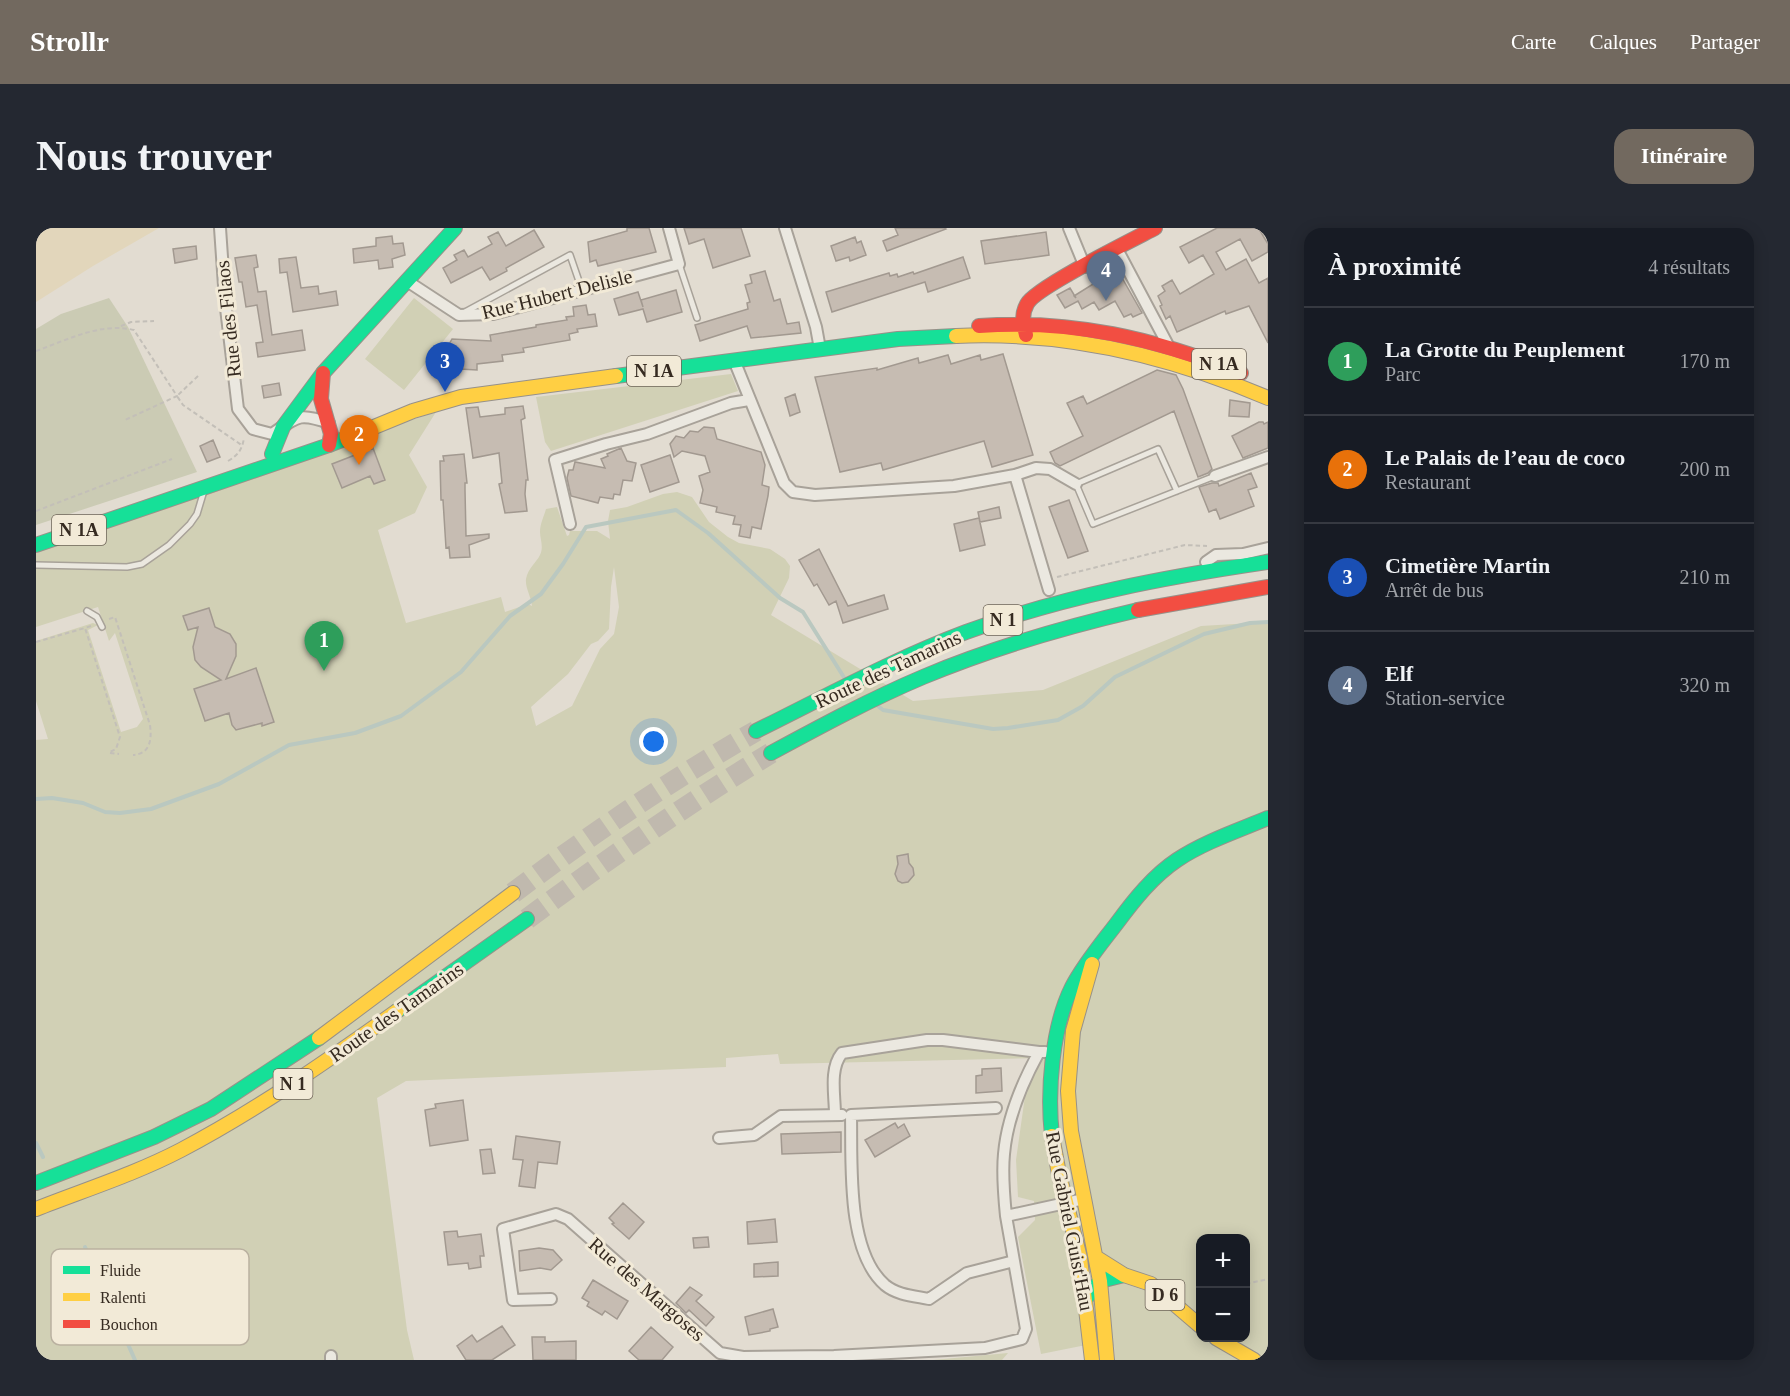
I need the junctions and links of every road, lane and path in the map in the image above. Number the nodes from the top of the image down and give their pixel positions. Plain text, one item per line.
1 (220, 228) edge
2 (455, 228) edge
3 (669, 228) edge
4 (785, 228) edge
5 (1069, 228) edge
6 (1155, 228) edge
7 (1117, 249) junction
8 (680, 264) junction
9 (1085, 267) junction
10 (407, 281) junction
11 (582, 290) junction
12 (459, 315) junction
13 (697, 318) dead end
14 (154, 321) dead end
15 (1022, 322) junction
16 (121, 327) junction
17 (1027, 337) junction
18 (898, 339) junction
19 (1169, 347) junction
20 (820, 349) junction
21 (36, 351) edge
22 (734, 360) junction
23 (323, 373) junction
24 (198, 376) dead end
25 (1268, 384) edge
26 (177, 396) junction
27 (1268, 398) edge
28 (749, 400) junction
29 (241, 413) junction
30 (125, 420) dead end
31 (283, 427) junction
32 (329, 434) junction
33 (243, 446) junction
34 (272, 454) junction
35 (1268, 458) edge
36 (172, 459) dead end
37 (228, 461) dead end
38 (1016, 475) junction
39 (1215, 476) joint
40 (1076, 484) junction
41 (206, 487) junction
42 (1177, 491) junction
43 (36, 511) edge
44 (570, 524) dead end
45 (36, 534) edge
46 (36, 545) edge
47 (1217, 547) dead end
48 (1268, 548) edge
49 (1206, 562) dead end
50 (1268, 562) edge
51 (36, 565) edge
52 (1047, 585) joint
53 (1268, 587) edge
54 (87, 611) dead end
55 (109, 619) dead end
56 (91, 626) dead end
57 (102, 627) dead end
58 (85, 628) junction
59 (36, 642) edge
60 (756, 731) tunnel mouth
61 (771, 753) tunnel mouth
62 (119, 754) dead end
63 (133, 755) dead end
64 (1268, 818) edge
65 (513, 893) tunnel mouth
66 (527, 919) tunnel mouth
67 (1097, 948) junction
68 (1055, 1051) junction
69 (1039, 1052) junction
70 (996, 1108) dead end
71 (835, 1115) junction
72 (851, 1115) junction
73 (719, 1138) dead end
74 (36, 1183) edge
75 (1084, 1198) junction
76 (1066, 1201) junction
77 (36, 1209) edge
78 (1006, 1216) junction
79 (1096, 1258) junction
80 (1014, 1261) junction
81 (1124, 1275) junction
82 (1268, 1279) edge
83 (1100, 1281) junction
84 (1250, 1283) edge
85 (1087, 1297) junction
86 (551, 1299) dead end
87 (1196, 1323) edge
88 (1223, 1342) edge
89 (1092, 1360) edge
90 (1107, 1360) edge
91 (1254, 1360) edge

1 - 29 street, Rue des Filaos
2 - 10 main road
3 - 8 street
4 - 20 street
5 - 9 street
6 - 7 main road
7 - 9 main road
7 - 19 street
8 - 11 street, Rue Hubert Delisle
8 - 13 lane
9 - 15 main road
10 - 12 street, Rue Hubert Delisle
10 - 23 main road
11 - 12 street, Rue Hubert Delisle
11 - 12 lane
14 - 16 path
15 - 17 main road
15 - 18 main road, N 1A
15 - 19 main road, N 1A
16 - 21 path
16 - 26 path
17 - 18 main road, N 1A
17 - 27 main road, N 1A
18 - 20 main road, N 1A
19 - 25 main road, N 1A
20 - 22 main road, N 1A
22 - 28 street
22 - 32 main road, N 1A
23 - 31 main road
23 - 32 main road
24 - 26 path
26 - 30 path
26 - 33 path
28 - 38 street
28 - 44 street
29 - 31 street
29 - 33 path
31 - 32 street
31 - 34 main road
32 - 34 main road, N 1A
32 - 41 main road, N 1A
33 - 37 path
34 - 45 main road, N 1A
35 - 39 street
36 - 43 path
38 - 40 street
38 - 52 street
39 - 42 lane
40 - 42 lane
40 - 42 lane
41 - 46 main road, N 1A
41 - 51 lane
47 - 52 path
48 - 49 street
50 - 60 main road, Route des Tamarins / N 1
53 - 61 main road, Route des Tamarins / N 1
54 - 57 lane
55 - 63 path
56 - 58 path
58 - 59 path
58 - 62 path
64 - 67 main road, Rue Gabriel Guist'Hau
65 - 74 main road, Route des Tamarins / N 1
66 - 77 main road, Route des Tamarins / N 1
67 - 68 main road, Rue Gabriel Guist'Hau
67 - 75 main road, Rue Gabriel Guist'Hau
68 - 69 street
68 - 76 main road, Rue Gabriel Guist'Hau
69 - 71 street
69 - 78 street, Rue des Margoses
70 - 72 street
71 - 72 street
71 - 73 street
72 - 80 street
75 - 76 street
75 - 79 main road, Rue Gabriel Guist'Hau
76 - 78 street
76 - 85 main road, Rue Gabriel Guist'Hau
78 - 80 street, Rue des Margoses
79 - 81 main road
79 - 83 main road, Rue Gabriel Guist'Hau
80 - 86 street, Rue des Margoses
81 - 83 main road
81 - 87 main road, D 6
82 - 84 path
83 - 85 main road
83 - 90 main road, Rue Gabriel Guist'Hau
85 - 89 main road, Rue Gabriel Guist'Hau
88 - 91 main road

